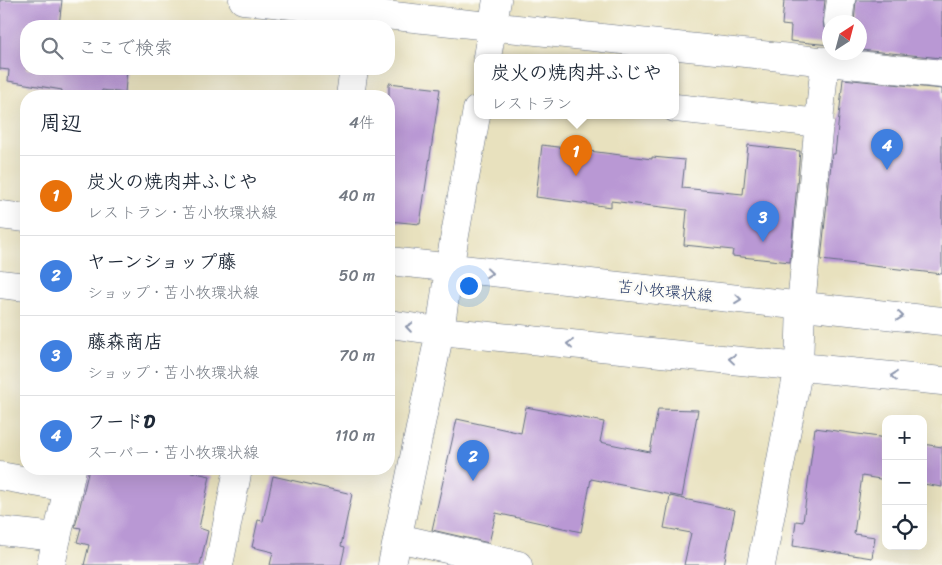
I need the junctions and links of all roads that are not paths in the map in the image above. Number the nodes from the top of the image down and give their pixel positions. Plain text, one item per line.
1 (243, 0) edge
2 (497, 0) edge
3 (841, 0) edge
4 (839, 15) edge
5 (361, 19) edge
6 (380, 20) edge
7 (395, 21) edge
8 (493, 26) junction
9 (488, 54) edge
10 (822, 58) edge
11 (831, 60) edge
12 (838, 60) edge
13 (942, 74) edge
14 (353, 75) edge
15 (351, 90) edge
16 (679, 108) edge
17 (475, 119) edge
18 (820, 123) junction
19 (0, 215) edge
20 (20, 217) edge
21 (395, 262) edge
22 (449, 269) junction
23 (0, 284) edge
24 (20, 286) edge
25 (801, 305) junction
26 (942, 321) edge
27 (395, 325) edge
28 (440, 331) junction
29 (799, 366) junction
30 (942, 381) edge
31 (237, 475) edge
32 (0, 476) edge
33 (70, 479) edge
34 (0, 531) edge
35 (57, 537) junction
36 (398, 538) junction
37 (51, 565) edge
38 (219, 565) edge
39 (392, 565) edge
40 (518, 565) edge
41 (761, 565) edge

1 - 5 street
2 - 8 street
3 - 4 street
5 - 6 street
7 - 8 street
8 - 9 street
8 - 10 street
11 - 18 street
12 - 13 street
14 - 15 street
16 - 18 street
17 - 22 street
18 - 25 street
19 - 20 street
21 - 22 street, 苫小牧環状線
22 -> 25 street, 苫小牧環状線
22 - 28 street
23 - 24 street
25 -> 26 street, 苫小牧環状線
25 - 29 street
28 -> 27 street
29 -> 28 street
28 - 36 street
30 -> 29 street
29 - 41 street
31 - 38 street
32 - 33 street
33 - 35 street
34 - 35 street
35 - 37 street
36 - 39 street
36 - 40 street

